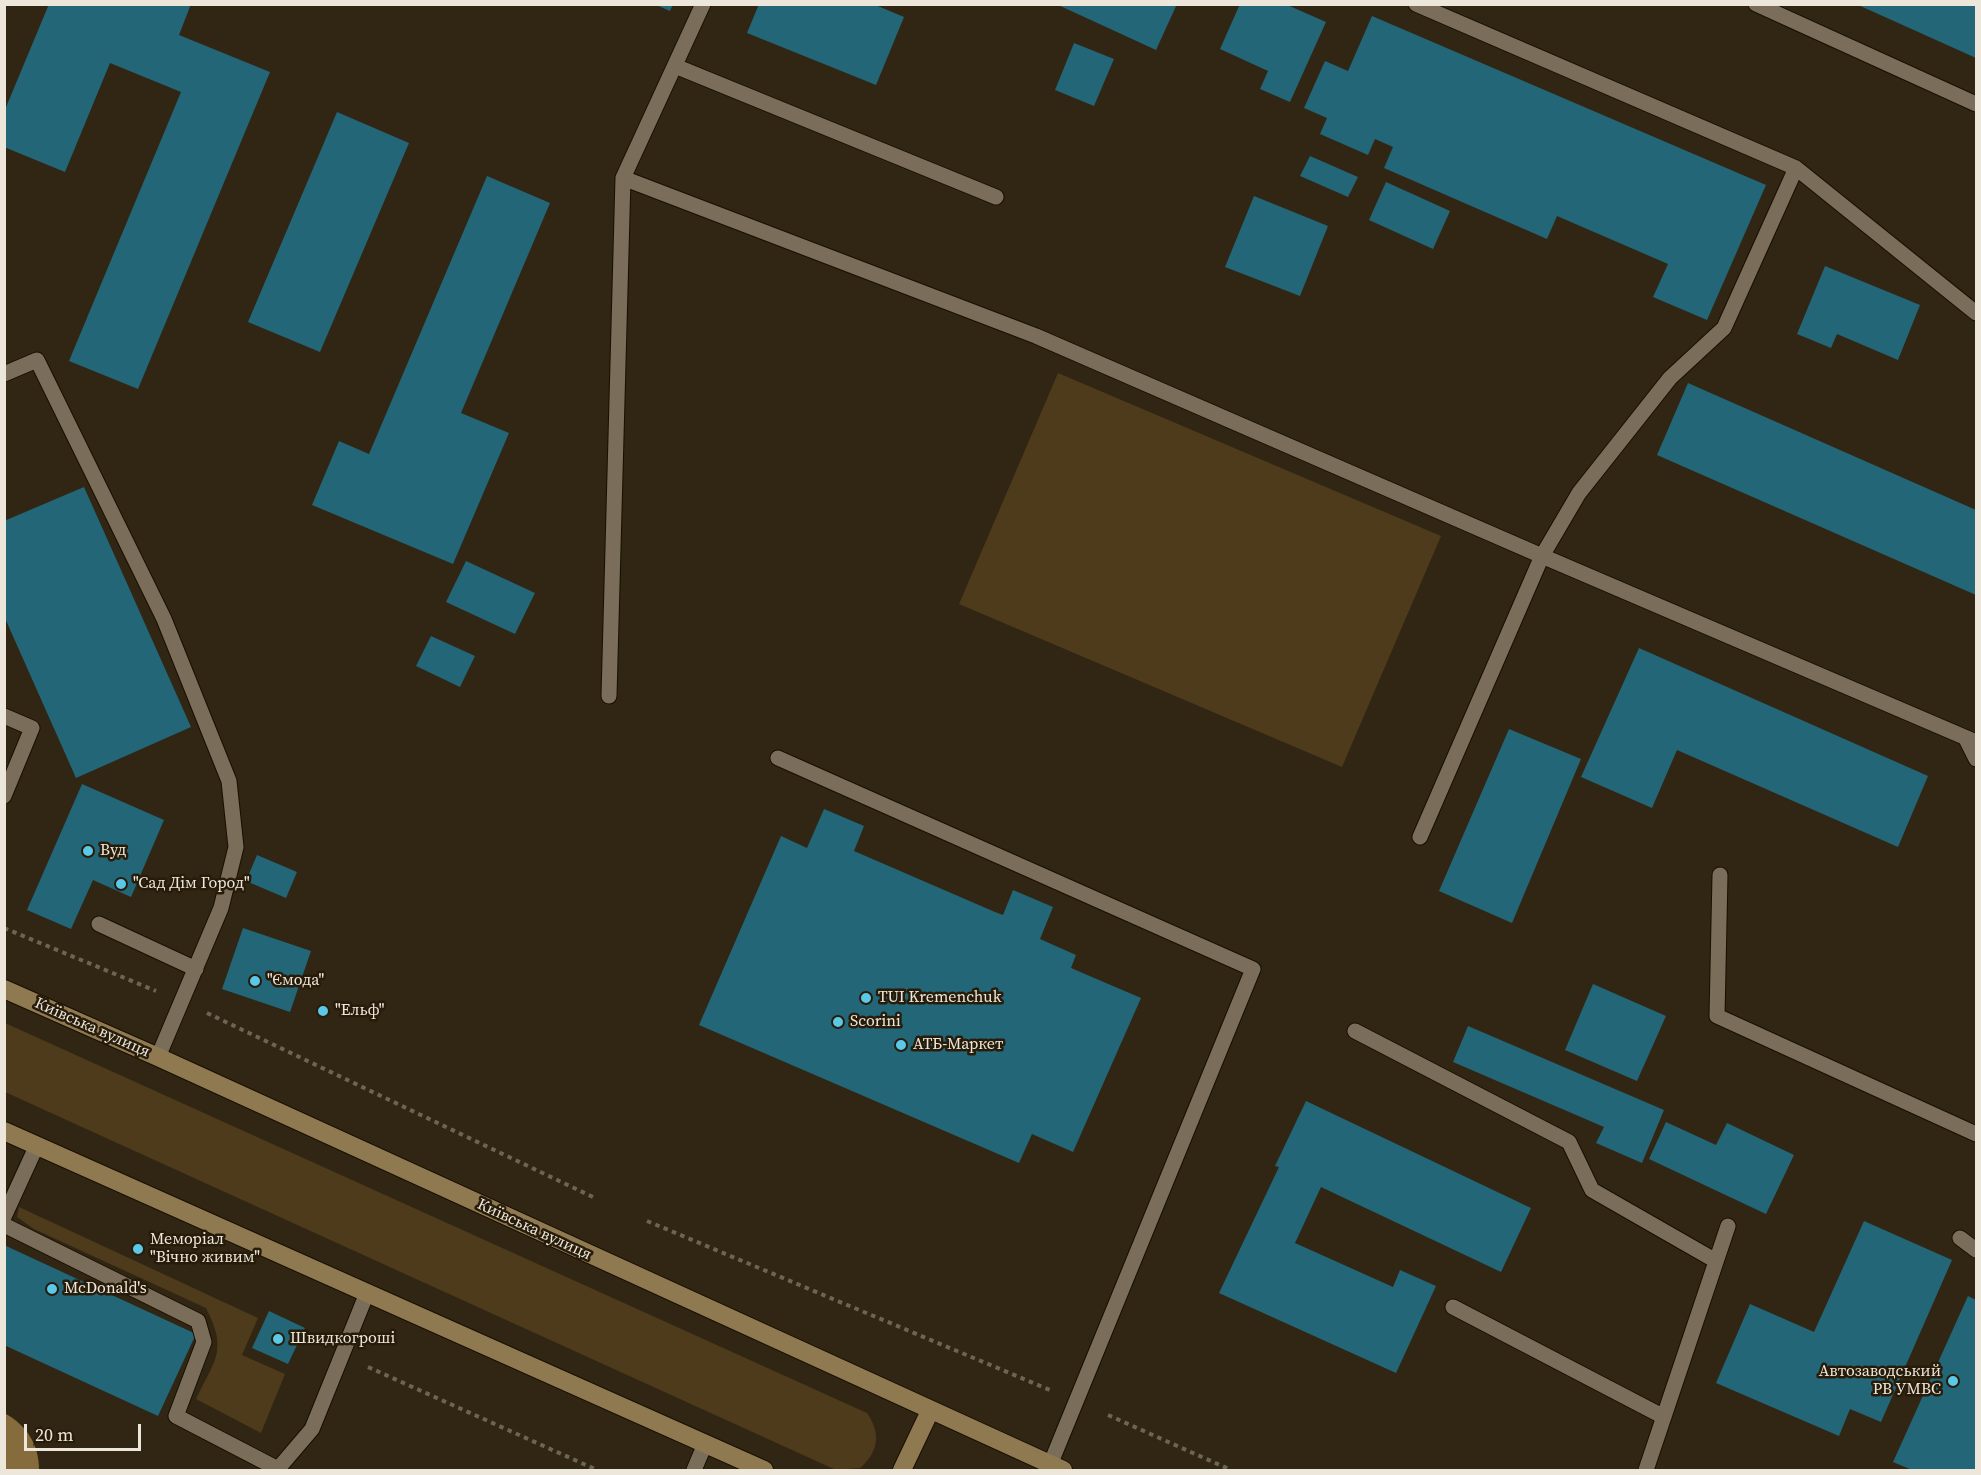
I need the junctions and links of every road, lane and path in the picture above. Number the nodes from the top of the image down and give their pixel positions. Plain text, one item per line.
1 (703, 4) edge
2 (1416, 4) edge
3 (1756, 4) edge
4 (675, 66) junction
5 (1977, 104) edge
6 (1796, 168) junction
7 (623, 178) junction
8 (996, 196) dead end
9 (1977, 313) edge
10 (4, 374) edge
11 (1542, 556) junction
12 (609, 696) dead end
13 (4, 716) edge
14 (1971, 739) edge
15 (778, 758) dead end
16 (1977, 759) edge
17 (4, 796) edge
18 (1420, 837) dead end
19 (1720, 875) dead end
20 (99, 924) dead end
21 (4, 928) edge
22 (196, 969) junction
23 (4, 989) edge
24 (182, 1001) junction
25 (1355, 1031) dead end
26 (158, 1057) junction
27 (4, 1131) edge
28 (1977, 1134) edge
29 (37, 1146) junction
30 (595, 1198) dead end
31 (4, 1217) edge
32 (647, 1221) dead end
33 (4, 1225) edge
34 (1728, 1226) dead end
35 (1960, 1238) dead end
36 (1977, 1250) edge
37 (1716, 1261) junction
38 (367, 1293) junction
39 (1453, 1307) dead end
40 (357, 1362) dead end
41 (1056, 1393) dead end
42 (930, 1411) junction
43 (1108, 1415) dead end
44 (1664, 1417) junction
45 (705, 1444) junction
46 (1057, 1468) edge
47 (278, 1469) edge
48 (597, 1470) edge
49 (694, 1470) edge
50 (764, 1470) edge
51 (902, 1470) edge
52 (1231, 1470) edge
53 (1646, 1470) edge

1 - 4 lane
2 - 6 lane
3 - 5 lane
4 - 7 lane
4 - 8 lane
6 - 9 lane
6 - 11 lane
7 - 11 lane
7 - 12 lane
10 - 22 lane
11 - 14 lane
11 - 18 lane
13 - 17 lane
14 - 16 lane
15 - 46 lane
19 - 28 lane
20 - 22 lane
21 - 24 path
22 - 24 lane
23 - 26 main road, Київська вулиця
24 - 26 lane
24 - 30 path
25 - 37 lane
26 - 42 main road, Київська вулиця
27 - 29 main road
29 - 31 lane
29 - 38 main road
32 - 41 path
33 - 47 lane
34 - 37 lane
35 - 36 lane
37 - 44 lane
38 - 45 main road
38 - 47 lane
39 - 44 lane
40 - 48 path
42 - 46 main road, Київська вулиця
42 - 51 main road
43 - 52 path
44 - 53 lane
45 - 49 lane
45 - 50 main road

